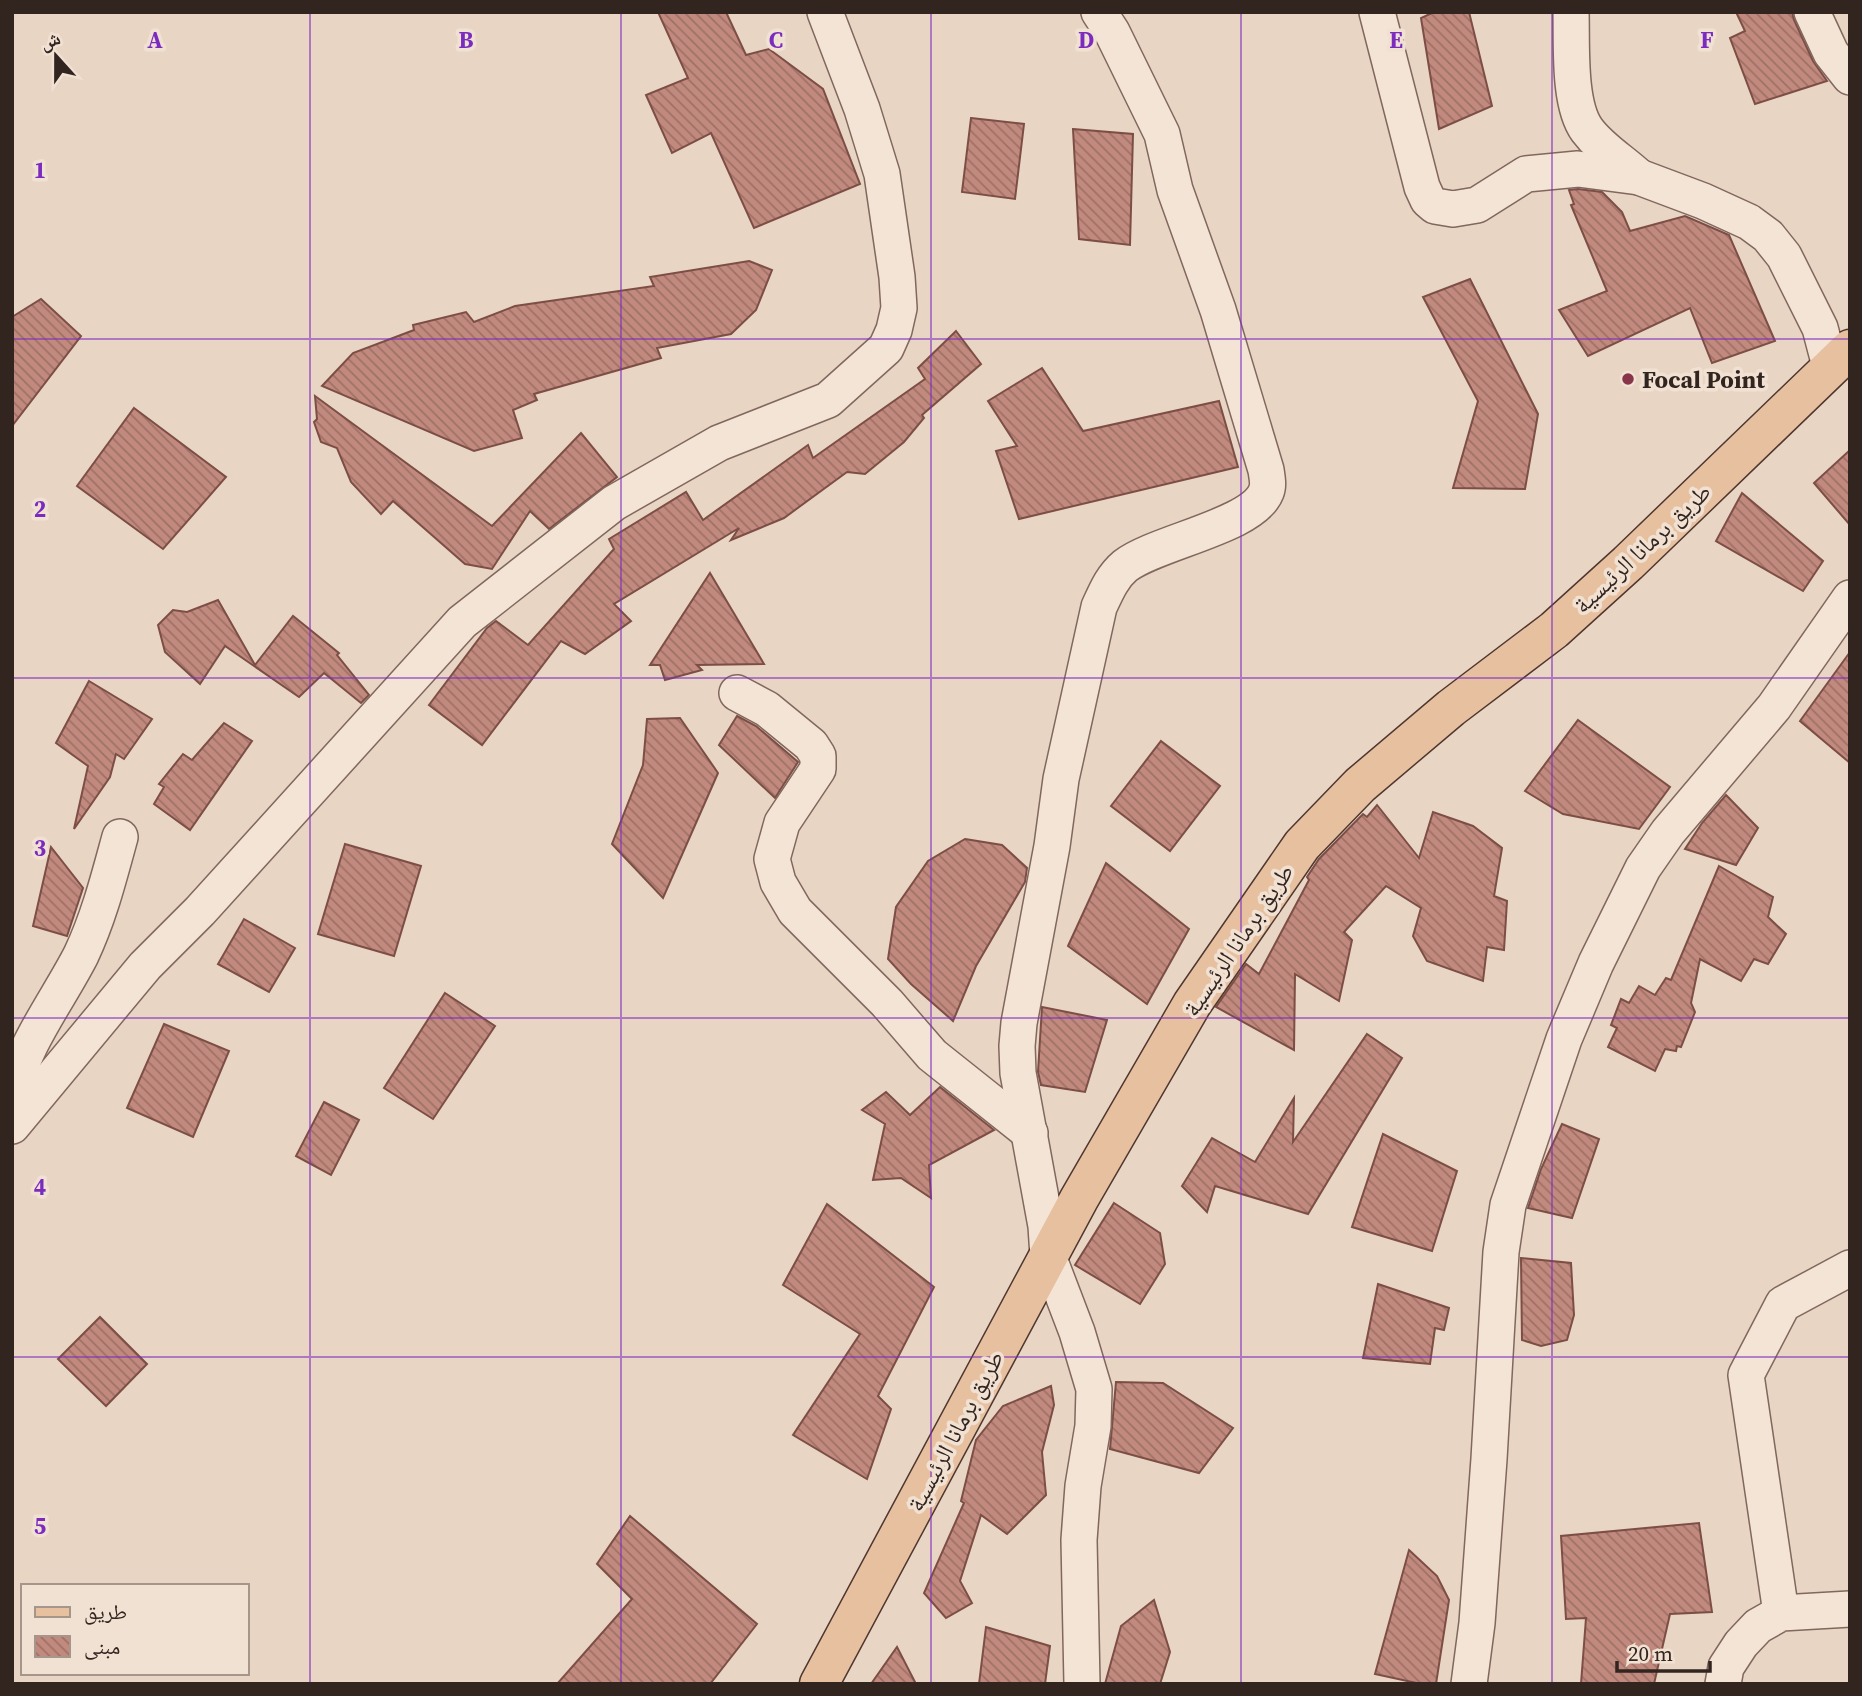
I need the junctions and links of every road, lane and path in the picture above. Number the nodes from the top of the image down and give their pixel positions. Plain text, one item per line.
1 (825, 12) edge
2 (1099, 12) edge
3 (1377, 12) edge
4 (1571, 12) edge
5 (1812, 12) edge
6 (1850, 77) edge
7 (1639, 177) junction
8 (1840, 358) edge
9 (1850, 598) edge
10 (737, 694) dead end
11 (120, 837) dead end
12 (12, 1095) edge
13 (12, 1126) edge
14 (1030, 1133) junction
15 (1048, 1256) junction
16 (1850, 1268) edge
17 (1850, 1609) edge
18 (1781, 1613) junction
19 (819, 1684) edge
20 (1082, 1684) edge
21 (1469, 1684) edge
22 (1723, 1684) edge

1 - 13 street
2 - 14 street
3 - 7 street
4 - 7 street
5 - 6 street
7 - 8 street
8 - 15 main road, طريق برمانا الرئيسية
9 - 21 street
10 - 14 street
11 - 12 street
14 - 15 street
15 - 19 main road, طريق برمانا الرئيسية
15 - 20 street
16 - 18 street
17 - 18 street
18 - 22 street

